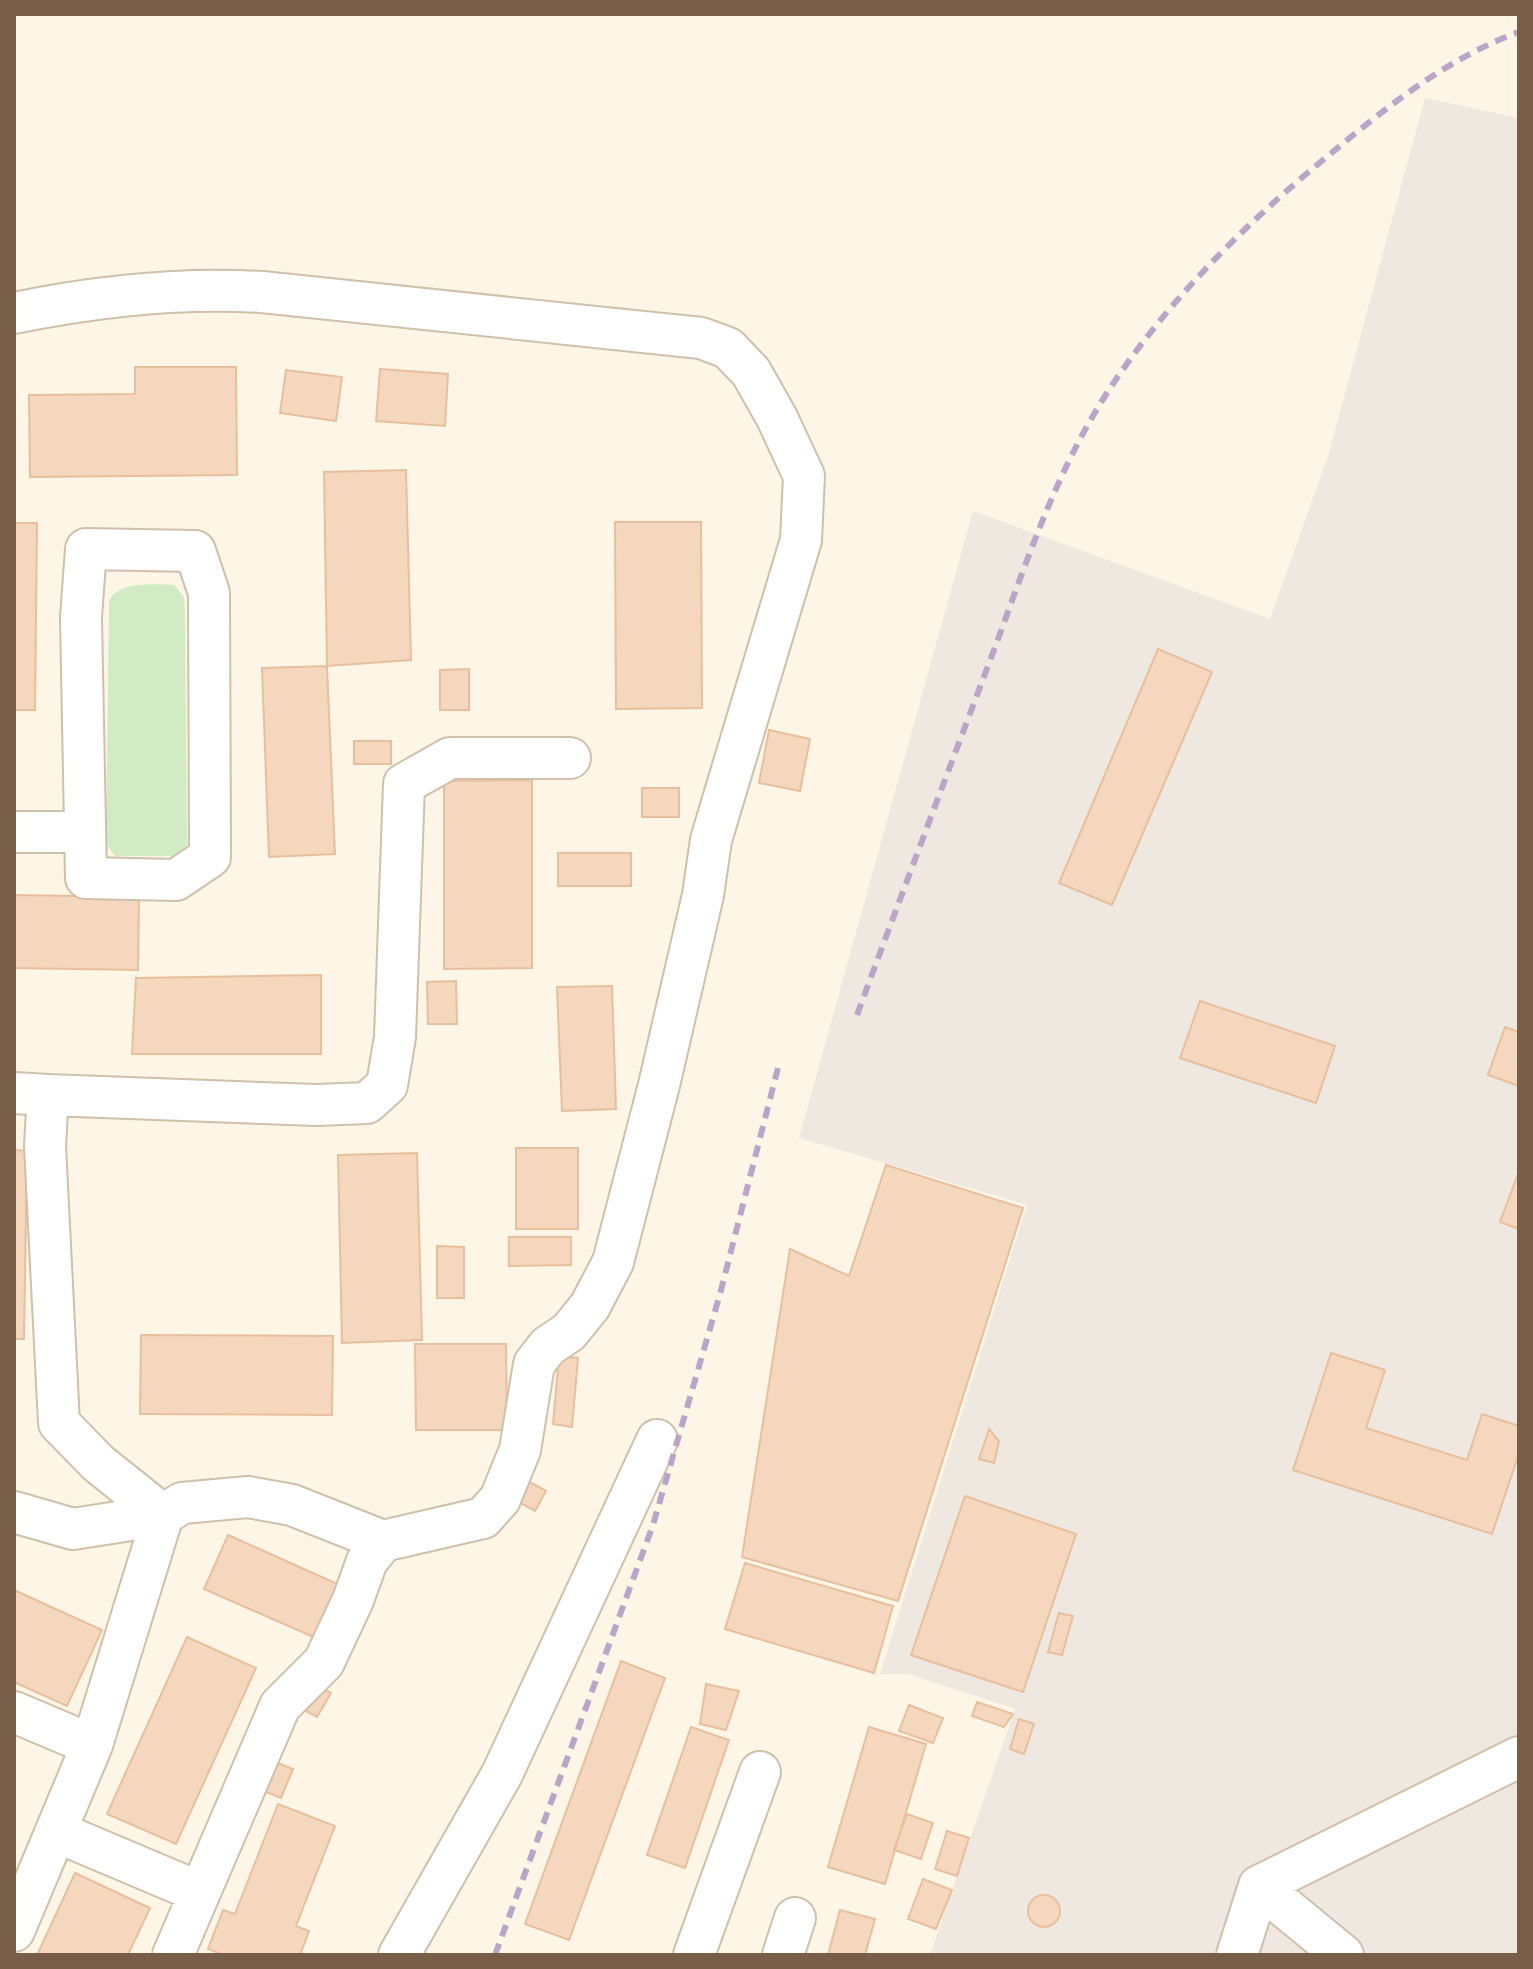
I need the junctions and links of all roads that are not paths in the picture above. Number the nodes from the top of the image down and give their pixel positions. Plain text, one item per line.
1 (14, 313) edge
2 (570, 758) dead end
3 (14, 832) edge
4 (85, 832) junction
5 (31, 1094) edge
6 (657, 1440) dead end
7 (14, 1512) edge
8 (163, 1515) junction
9 (383, 1541) junction
10 (14, 1712) edge
11 (92, 1745) junction
12 (1519, 1757) edge
13 (760, 1772) dead end
14 (57, 1832) junction
15 (1259, 1886) junction
16 (199, 1892) junction
17 (795, 1918) dead end
18 (14, 1931) edge
19 (173, 1955) edge
20 (399, 1955) edge
21 (694, 1955) edge
22 (783, 1955) edge
23 (1237, 1955) edge
24 (1343, 1955) edge

1 - 9 street
2 - 5 street
3 - 4 street
4 - 4 street
5 - 8 street
6 - 20 street
7 - 8 street
8 - 9 street
8 - 11 street
9 - 16 street
10 - 11 street
11 - 14 street
12 - 15 street
13 - 21 street
14 - 16 street
14 - 18 street
15 - 23 street
15 - 24 street
16 - 19 street
17 - 22 street

